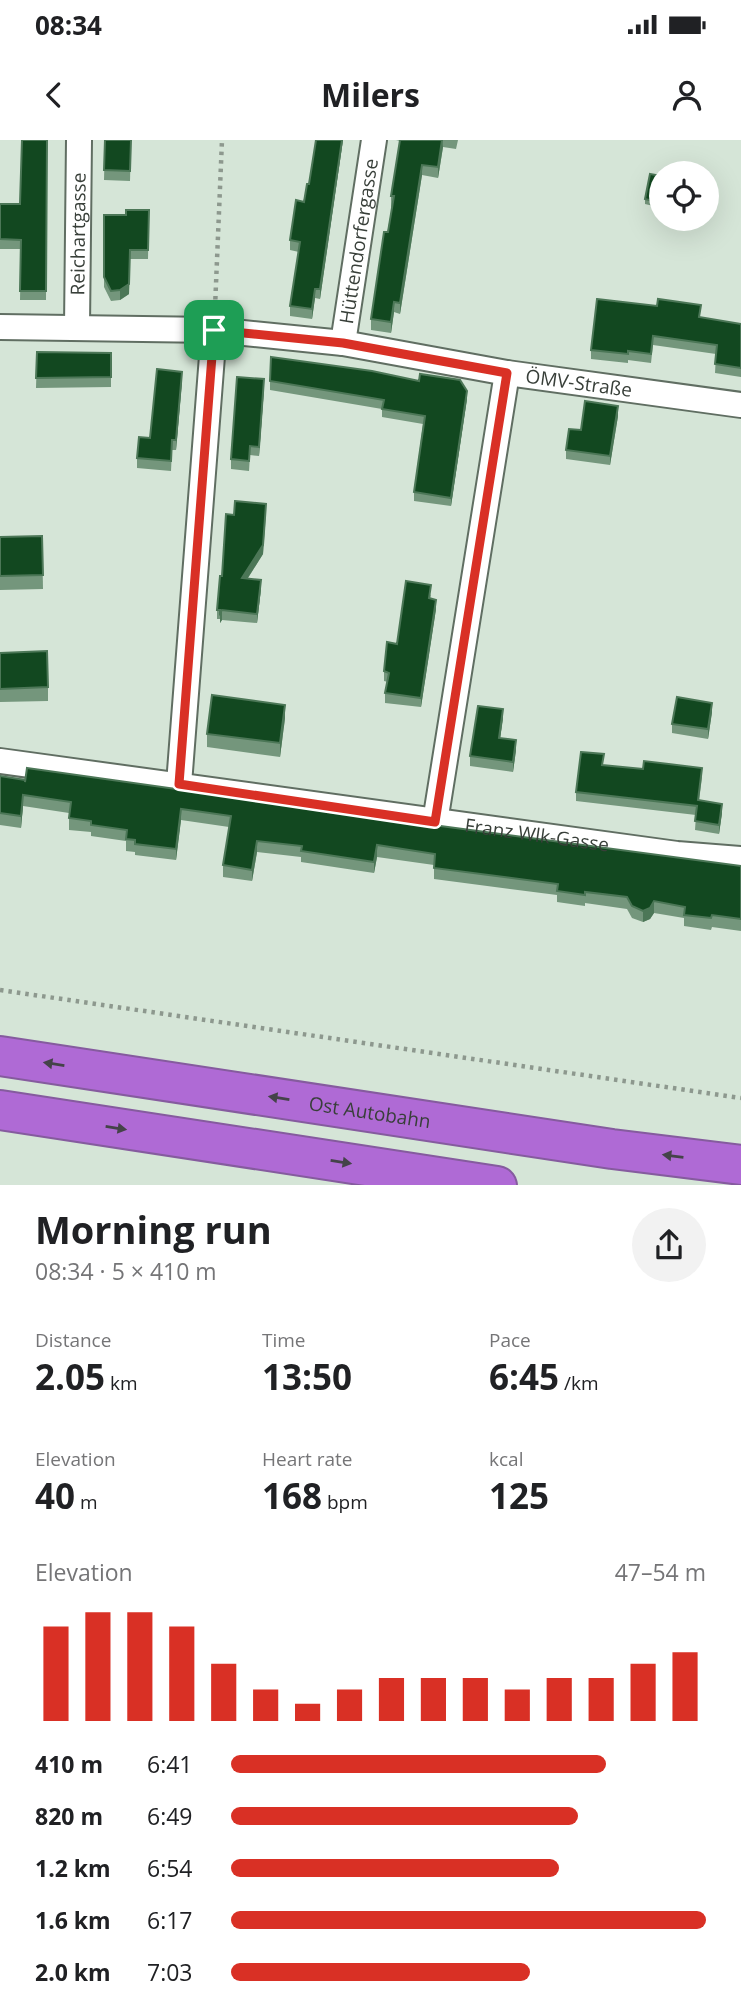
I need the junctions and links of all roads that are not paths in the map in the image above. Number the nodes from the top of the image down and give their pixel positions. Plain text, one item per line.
1 (79, 140) edge
2 (374, 140) edge
3 (0, 327) edge
4 (77, 327) junction
5 (214, 330) junction
6 (343, 343) junction
7 (507, 373) junction
8 (741, 405) edge
9 (0, 761) edge
10 (179, 784) junction
11 (435, 822) junction
12 (741, 859) edge
13 (0, 1056) edge
14 (0, 1110) edge
15 (741, 1165) edge
16 (497, 1185) edge

1 - 4 street, Reichartgasse
2 - 6 street, Hüttendorfergasse
3 - 4 street, ÖMV-Straße
4 - 5 street, ÖMV-Straße
5 - 6 street, ÖMV-Straße
5 - 10 street
6 - 7 street, ÖMV-Straße
7 - 8 street, ÖMV-Straße
7 - 11 street
9 - 10 street, Franz Wlk-Gasse
10 - 11 street, Franz Wlk-Gasse
11 - 12 street, Franz Wlk-Gasse
15 -> 13 highway, Ost Autobahn
14 -> 16 highway

